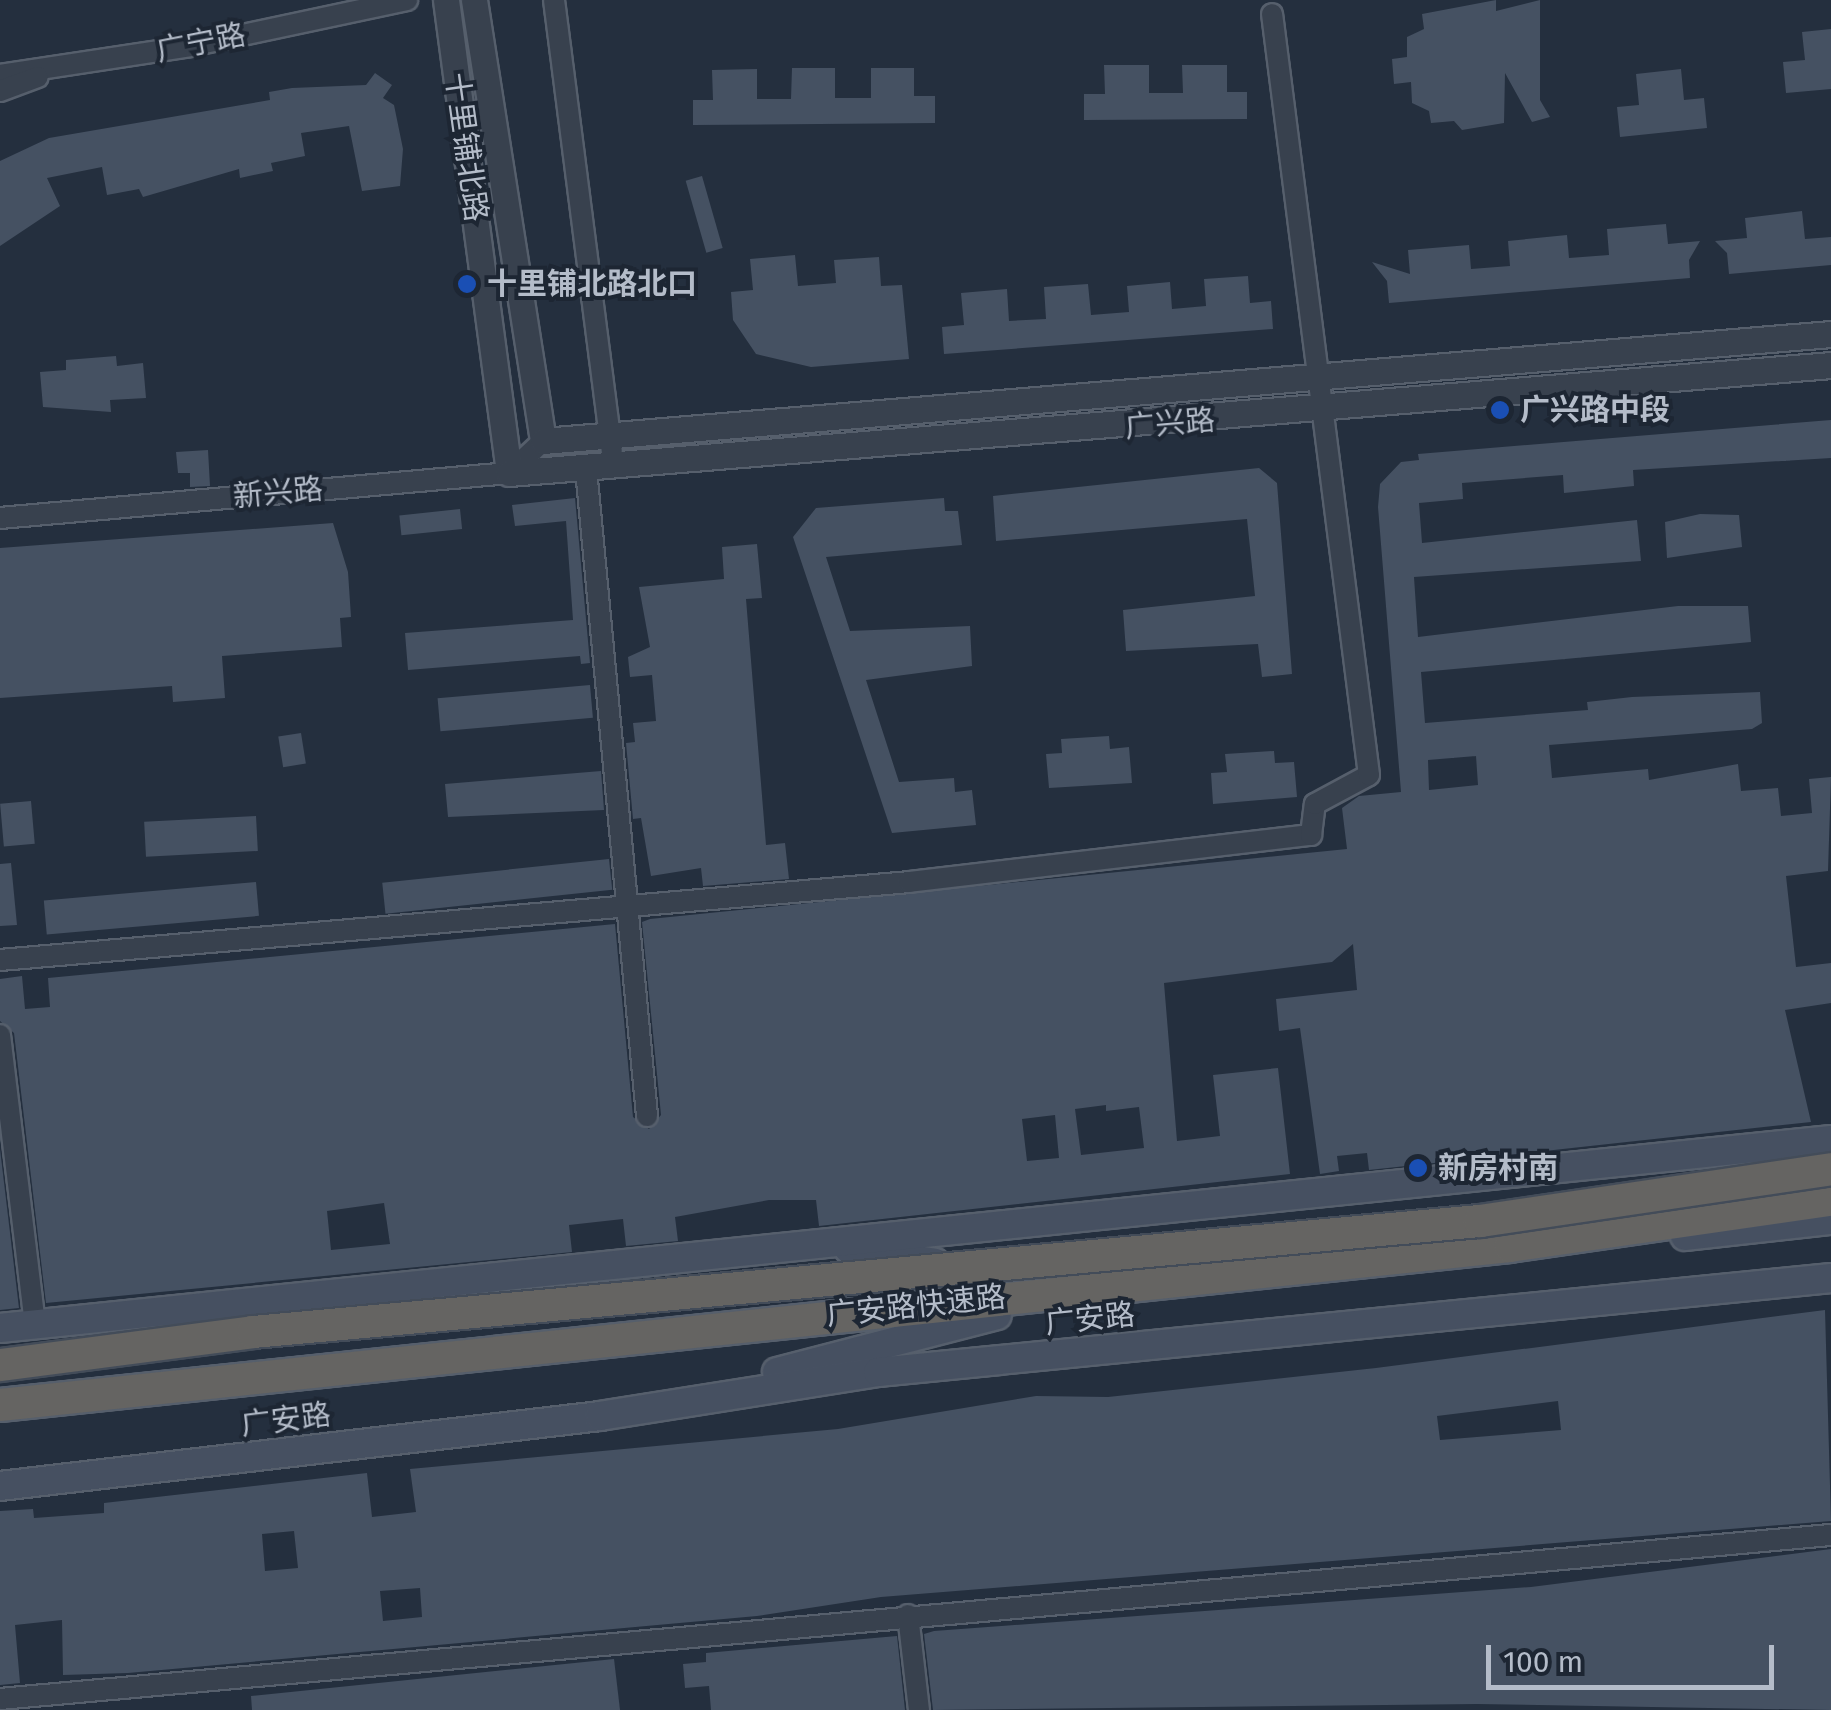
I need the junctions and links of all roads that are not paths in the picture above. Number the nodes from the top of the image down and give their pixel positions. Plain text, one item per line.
1 (406, 0) edge
2 (446, 0) edge
3 (474, 0) edge
4 (554, 0) edge
5 (1272, 14) dead end
6 (54, 70) junction
7 (0, 74) edge
8 (0, 92) edge
9 (1831, 334) edge
10 (1831, 365) edge
11 (1323, 378) junction
12 (1323, 412) junction
13 (612, 439) junction
14 (543, 441) junction
15 (614, 468) junction
16 (586, 469) junction
17 (509, 473) junction
18 (0, 518) edge
19 (629, 907) junction
20 (0, 960) edge
21 (0, 1036) edge
22 (648, 1116) dead end
23 (1831, 1140) edge
24 (1831, 1168) edge
25 (1831, 1191) edge
26 (1831, 1200) edge
27 (1242, 1202) junction
28 (1831, 1220) edge
29 (1328, 1242) junction
30 (809, 1243) junction
31 (1831, 1278) edge
32 (36, 1324) junction
33 (0, 1328) edge
34 (0, 1365) edge
35 (675, 1400) junction
36 (0, 1405) edge
37 (0, 1486) edge
38 (1831, 1535) edge
39 (908, 1615) junction
40 (14, 1702) edge
41 (918, 1710) edge

1 - 6 street, 广宁路
2 - 17 street, 十里铺北路
3 - 14 street, 十里铺北路
4 - 13 street
5 - 11 street
6 - 7 street, 广宁路
6 - 8 street, 广宁路
9 - 11 street, 广兴路
10 - 12 street, 广兴路
11 - 12 street
11 - 13 street, 广兴路
12 - 15 street, 广兴路
12 - 19 street
13 - 14 street, 广兴路
13 - 15 street
14 - 17 street
15 - 16 street, 广兴路
16 - 17 street, 广兴路
16 - 19 street
17 - 18 street, 新兴路
19 - 20 street
19 - 22 street
21 - 32 street
23 - 27 main road
24 - 34 highway, 广安路快速路, bridge
25 - 29 main road
26 - 36 highway, 广安路快速路
27 - 29 main road
27 - 30 main road
28 - 35 main road
29 - 30 main road
30 - 32 main road
31 - 35 main road, 广安路
32 - 33 main road
35 - 37 main road, 广安路
38 - 39 street
39 - 40 street
39 - 41 street

